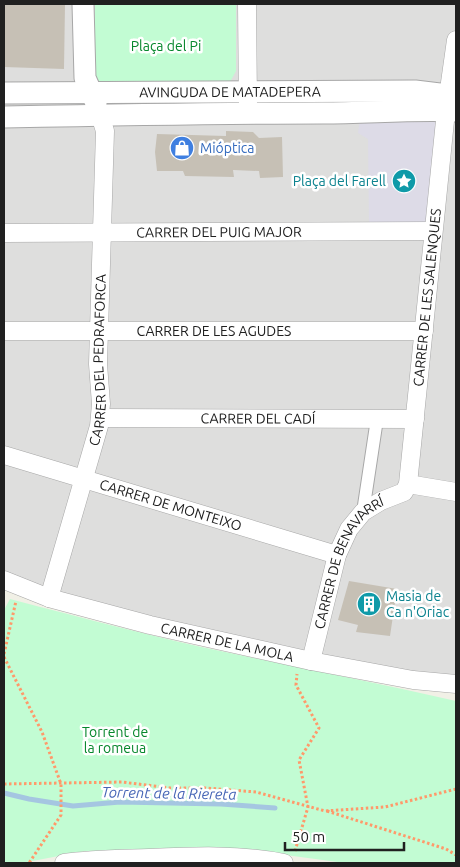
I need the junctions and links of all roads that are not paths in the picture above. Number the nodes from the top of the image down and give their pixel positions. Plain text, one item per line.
1 (83, 4) edge
2 (248, 4) edge
3 (456, 40) edge
4 (92, 92) junction
5 (4, 93) edge
6 (248, 102) junction
7 (452, 103) edge
8 (100, 115) junction
9 (4, 117) edge
10 (433, 231) junction
11 (102, 232) junction
12 (4, 233) edge
13 (424, 330) junction
14 (4, 331) edge
15 (99, 331) junction
16 (100, 418) junction
17 (377, 419) junction
18 (415, 420) junction
19 (4, 455) edge
20 (84, 478) junction
21 (408, 484) junction
22 (456, 492) edge
23 (363, 512) junction
24 (337, 555) junction
25 (12, 583) edge
26 (49, 598) junction
27 (305, 660) junction
28 (456, 684) edge
29 (289, 859) edge
30 (64, 863) edge

1 - 4 street
2 - 6 street
3 - 7 street, CARRER DE LES SALENQUES
4 - 5 street, AVINGUDA DE MATADEPERA
4 - 6 street, AVINGUDA DE MATADEPERA
4 - 8 street
6 - 7 street, AVINGUDA DE MATADEPERA
6 - 8 street, AVINGUDA DE MATADEPERA
7 - 10 street, CARRER DE LES SALENQUES
8 - 9 street, AVINGUDA DE MATADEPERA
8 - 11 street, CARRER DEL PEDRAFORCA
10 - 11 street, CARRER DEL PUIG MAJOR
10 - 13 street, CARRER DE LES SALENQUES
11 - 12 street, CARRER DEL PUIG MAJOR
11 - 15 street, CARRER DEL PEDRAFORCA
13 - 15 street, CARRER DE LES AGUDES
13 - 18 street, CARRER DE LES SALENQUES
14 - 15 street, CARRER DE LES AGUDES
15 - 16 street, CARRER DEL PEDRAFORCA
16 - 17 street, CARRER DEL CADÍ
16 - 20 street, CARRER DEL PEDRAFORCA
17 - 18 street, CARRER DEL CADÍ
17 - 23 street
18 - 21 street, CARRER DE LES SALENQUES
19 - 20 street, CARRER DE MONTEIXO
20 - 24 street, CARRER DE MONTEIXO
20 - 26 street, CARRER DEL PEDRAFORCA
21 - 22 street
21 - 23 street, CARRER DE BENAVARRÍ
23 - 24 street, CARRER DE BENAVARRÍ
24 - 27 street, CARRER DE BENAVARRÍ
25 - 26 street, CARRER DE LA MOLA
26 - 27 street, CARRER DE LA MOLA
27 - 28 street, CARRER DE LA MOLA
29 - 30 street

